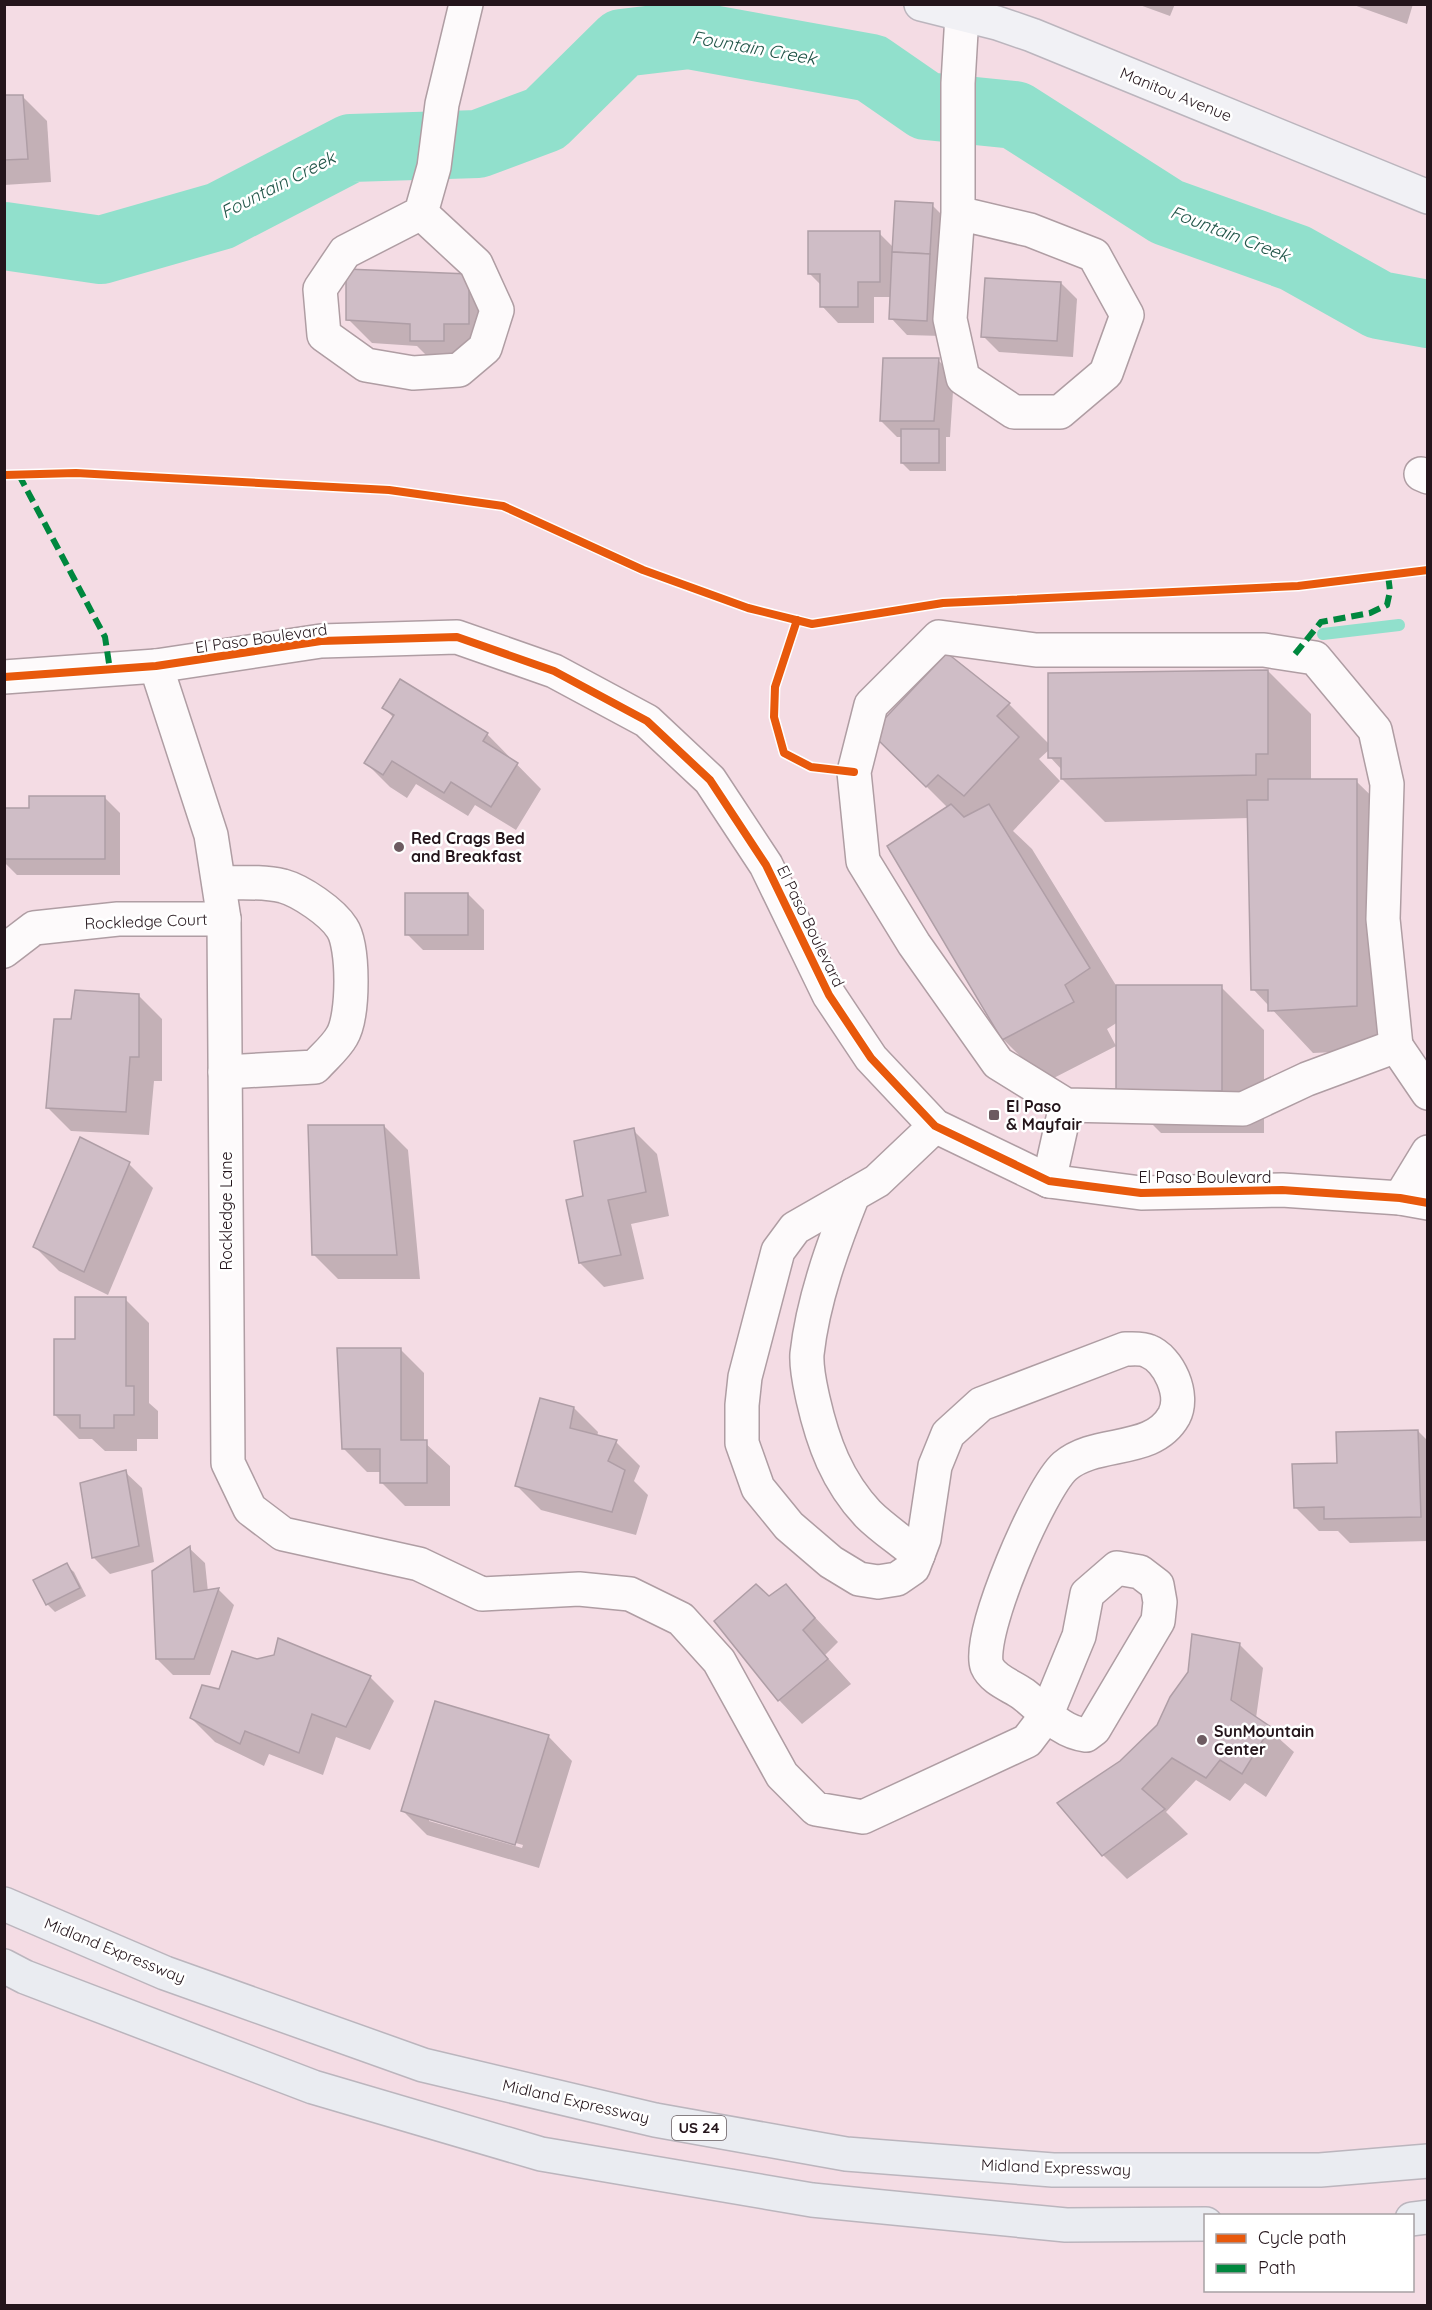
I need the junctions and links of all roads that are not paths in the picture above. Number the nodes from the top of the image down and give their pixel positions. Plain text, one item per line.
1 (466, 4) edge
2 (921, 4) edge
3 (962, 15) junction
4 (1428, 197) edge
5 (421, 213) junction
6 (958, 213) junction
7 (156, 666) junction
8 (4, 677) edge
9 (219, 883) junction
10 (224, 919) junction
11 (4, 951) edge
12 (1396, 1046) junction
13 (225, 1072) junction
14 (1428, 1093) edge
15 (1066, 1104) junction
16 (935, 1126) junction
17 (1428, 1152) edge
18 (1049, 1181) junction
19 (853, 1195) junction
20 (1414, 1200) edge
21 (918, 1555) junction
22 (1046, 1716) junction
23 (4, 1904) edge
24 (4, 1966) edge
25 (1428, 2161) edge
26 (1204, 2224) edge

1 - 5 street
2 - 3 main road, Manitou Avenue
3 - 4 main road, Manitou Avenue
3 - 6 street
5 - 5 street
6 - 6 street
7 - 8 street, El Paso Boulevard
7 - 9 street, Rockledge Lane
7 - 16 street, El Paso Boulevard
9 - 10 street, Rockledge Lane
9 - 13 street
10 - 11 street, Rockledge Court
10 - 13 street, Rockledge Lane
12 - 14 street
12 - 15 street
12 - 15 street
13 - 22 street, Rockledge Lane
15 - 18 street
16 - 18 street, El Paso Boulevard
16 - 19 street
17 - 20 street
18 - 20 street, El Paso Boulevard
19 - 21 street
19 - 21 street
21 - 22 street
22 - 22 street
23 - 25 highway, Midland Expressway / US 24
24 - 26 highway

